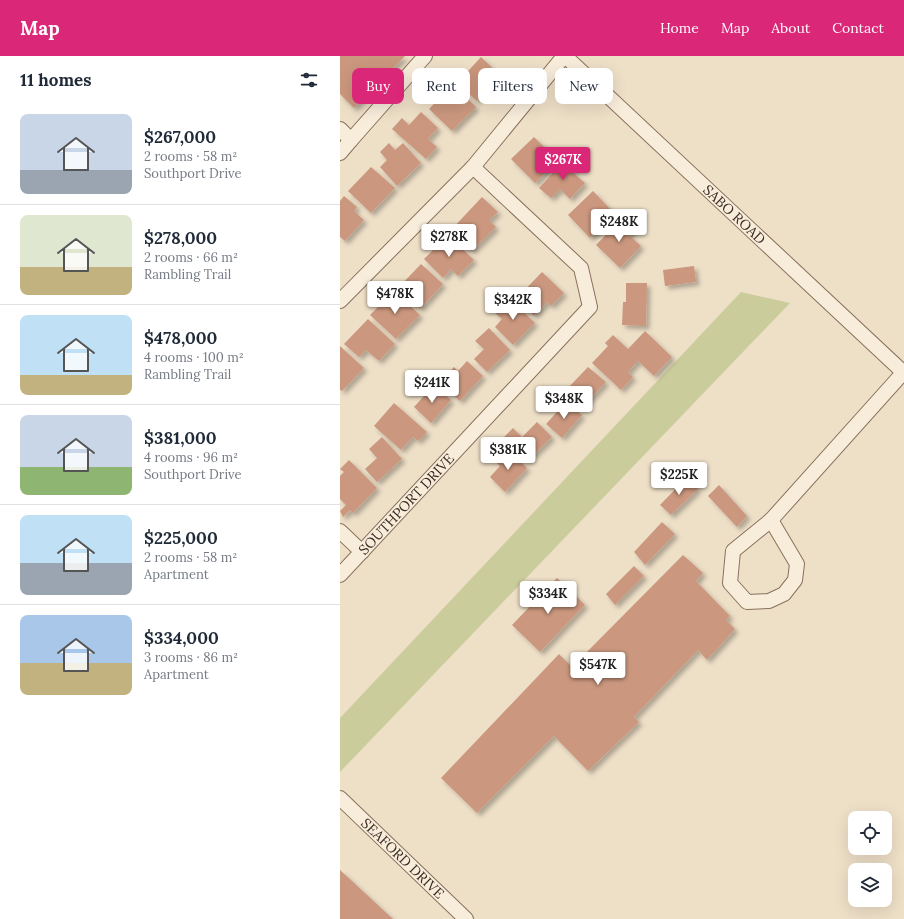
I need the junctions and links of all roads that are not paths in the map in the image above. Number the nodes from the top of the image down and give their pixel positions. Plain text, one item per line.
1 (425, 56) edge
2 (565, 56) edge
3 (340, 129) edge
4 (351, 140) junction
5 (340, 153) edge
6 (473, 166) junction
7 (340, 301) edge
8 (904, 373) edge
9 (771, 520) junction
10 (340, 531) edge
11 (362, 552) junction
12 (340, 575) edge
13 (340, 798) edge
14 (466, 919) edge

1 - 4 street
2 - 6 street
2 - 8 street, SABO ROAD
3 - 4 street
4 - 5 street
6 - 7 street
6 - 11 street, SOUTHPORT DRIVE
8 - 9 street
9 - 9 street
10 - 11 street
11 - 12 street, SOUTHPORT DRIVE
13 - 14 street, SEAFORD DRIVE

